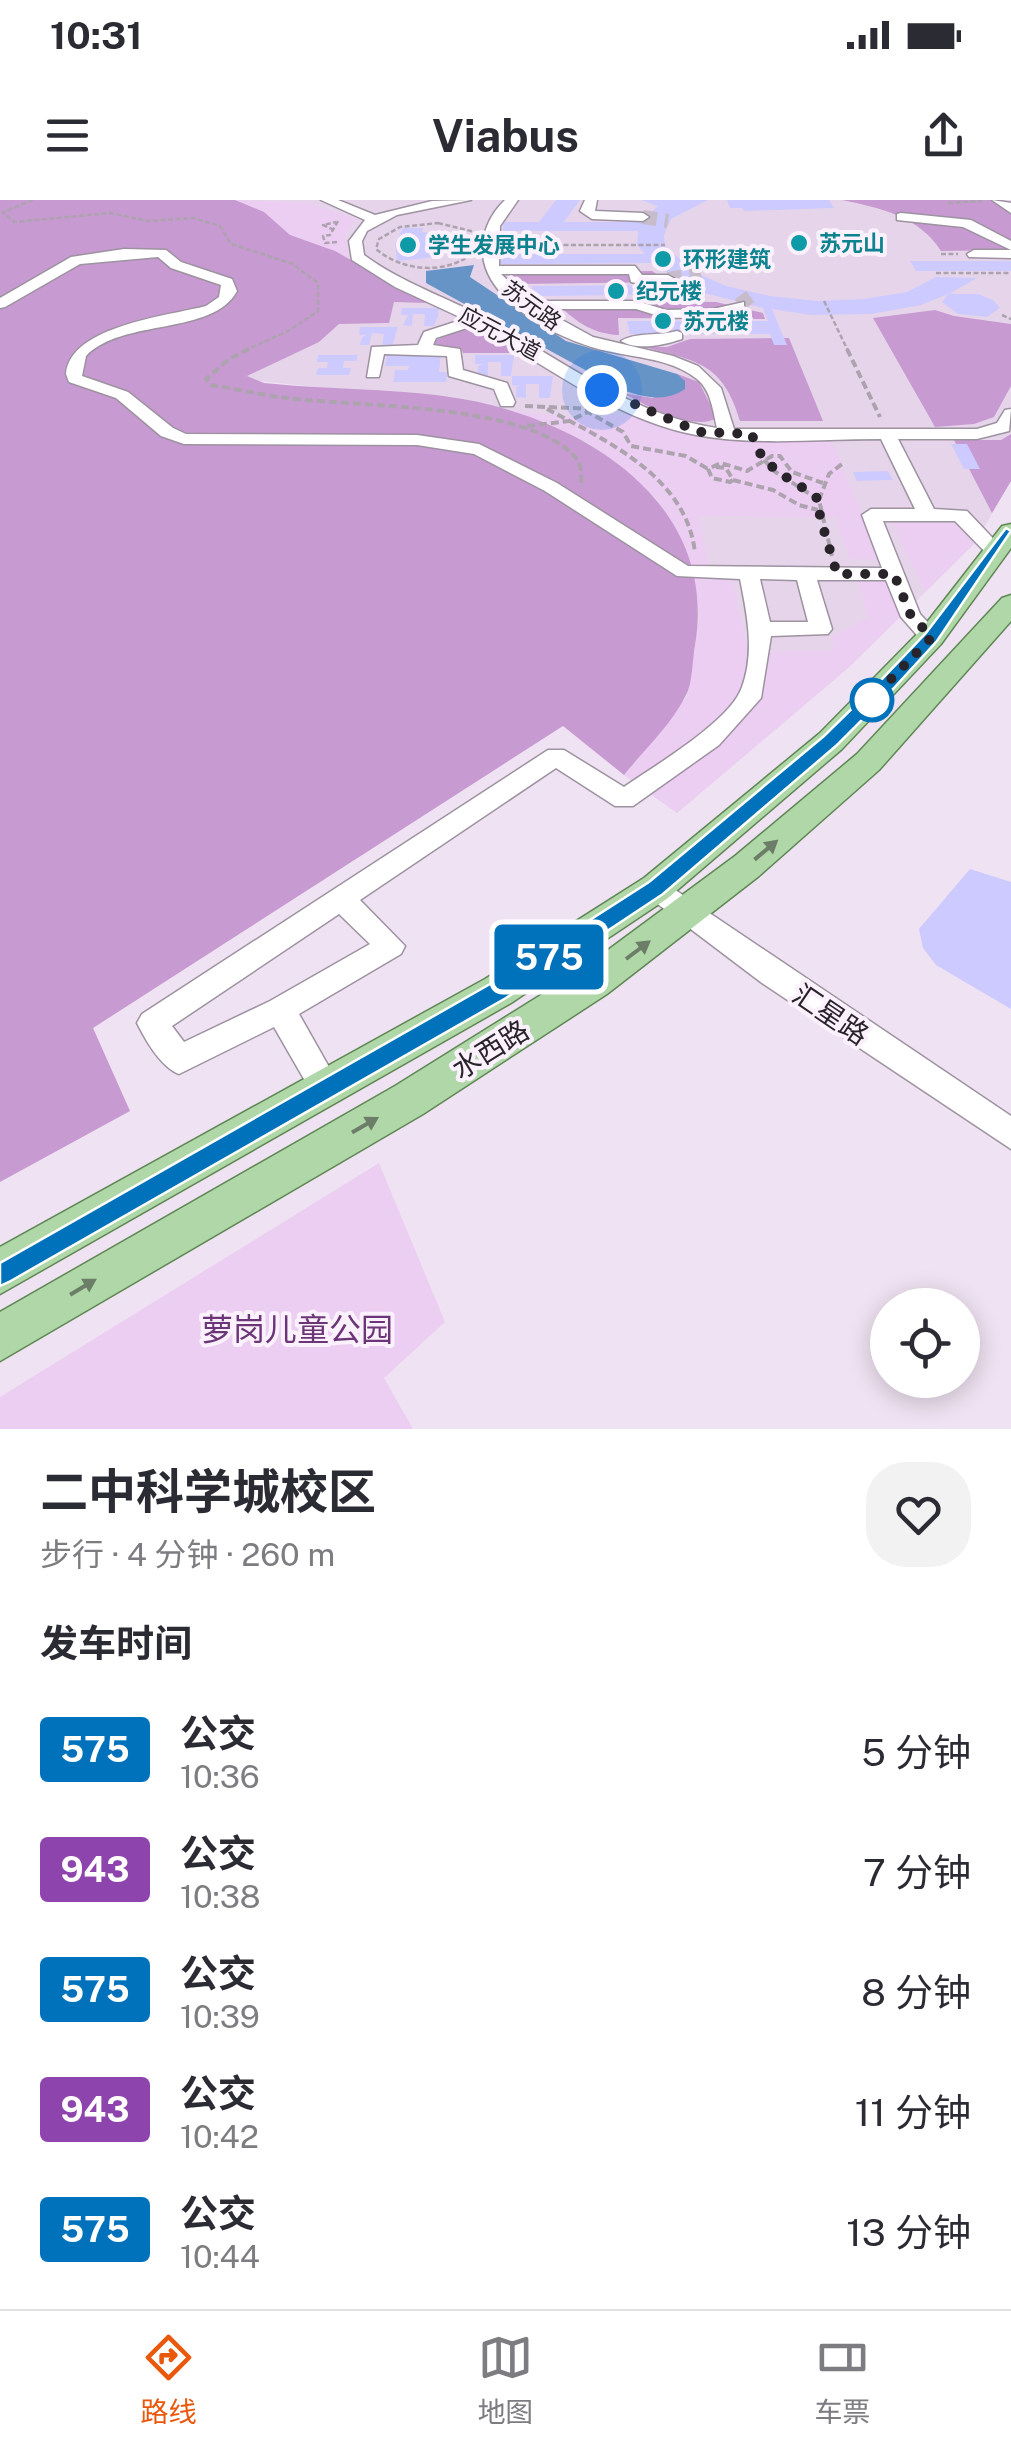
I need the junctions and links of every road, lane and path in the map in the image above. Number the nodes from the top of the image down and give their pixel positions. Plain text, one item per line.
1 (33, 200) edge
2 (327, 200) edge
3 (464, 200) edge
4 (512, 200) edge
5 (592, 200) edge
6 (998, 200) edge
7 (982, 201) edge
8 (435, 202) edge
9 (949, 204) dead end
10 (1011, 209) edge
11 (643, 217) tunnel mouth
12 (901, 217) dead end
13 (374, 220) junction
14 (336, 222) dead end
15 (334, 230) dead end
16 (487, 244) junction
17 (665, 245) dead end
18 (1011, 246) edge
19 (974, 254) dead end
20 (1011, 254) edge
21 (492, 270) junction
22 (936, 273) dead end
23 (1011, 273) edge
24 (668, 279) tunnel mouth
25 (824, 301) dead end
26 (0, 304) edge
27 (530, 305) junction
28 (739, 305) tunnel mouth
29 (1002, 315) dead end
30 (1011, 319) edge
31 (477, 320) junction
32 (677, 336) dead end
33 (589, 341) junction
34 (424, 349) junction
35 (373, 374) dead end
36 (507, 402) joint
37 (546, 409) junction
38 (640, 410) junction
39 (1011, 414) edge
40 (569, 421) junction
41 (526, 426) junction
42 (727, 434) junction
43 (752, 434) junction
44 (887, 434) junction
45 (764, 460) junction
46 (842, 464) dead end
47 (716, 467) junction
48 (708, 469) junction
49 (733, 480) junction
50 (823, 483) junction
51 (819, 500) junction
52 (581, 506) junction
53 (819, 510) junction
54 (928, 515) junction
55 (1003, 542) edge
56 (699, 572) junction
57 (749, 574) junction
58 (805, 574) junction
59 (837, 574) junction
60 (894, 574) junction
61 (1011, 604) edge
62 (761, 629) junction
63 (932, 637) junction
64 (656, 888) junction
65 (340, 898) junction
66 (690, 911) junction
67 (280, 1010) junction
68 (327, 1090) junction
69 (1011, 1134) edge
70 (0, 1272) edge
71 (0, 1338) edge

1 - 41 path
2 - 13 street
3 - 8 street
4 - 16 street, 苏元路
5 - 11 street
6 - 10 street
7 - 9 path
8 - 13 street
12 - 18 street
13 - 31 street, 应元大道
14 - 15 path
16 - 16 path
16 - 17 path
16 - 21 street, 苏元路
19 - 20 street
21 - 24 street
21 - 27 street, 苏元路
22 - 23 path
25 - 44 path
26 - 52 street
27 - 28 street
27 - 33 street, 苏元路
29 - 30 path
31 - 34 street
31 - 38 street, 应元大道
32 - 33 street
33 - 42 street, 苏元路
34 - 35 street
34 - 36 street
36 - 37 path
37 - 38 path
37 - 40 path
38 - 42 street, 应元大道
39 - 44 street, 应元大道
40 - 41 path
40 - 48 path
40 - 56 path
41 - 52 path
42 - 43 street, 应元大道
43 - 44 street, 应元大道
43 - 45 path
44 - 54 street
45 - 47 path
45 - 50 path
45 - 51 path
46 - 50 path
47 - 48 path
47 - 49 path
48 - 49 path
49 - 53 path
50 - 51 path
51 - 53 path
52 - 56 street
53 - 59 path
54 - 55 street
54 - 60 street
55 - 63 main road, 水西路
56 - 57 street
57 - 58 street
57 - 62 street
58 - 59 street
58 - 62 street
59 - 60 street
60 - 63 street
66 -> 61 main road, 水西路
62 - 65 street
63 - 64 main road, 水西路
64 - 66 street, 汇星路
64 - 68 main road, 水西路
65 - 67 street
65 - 67 street
66 - 69 street, 汇星路
71 -> 66 main road, 水西路
67 - 68 street
68 - 70 main road, 水西路

